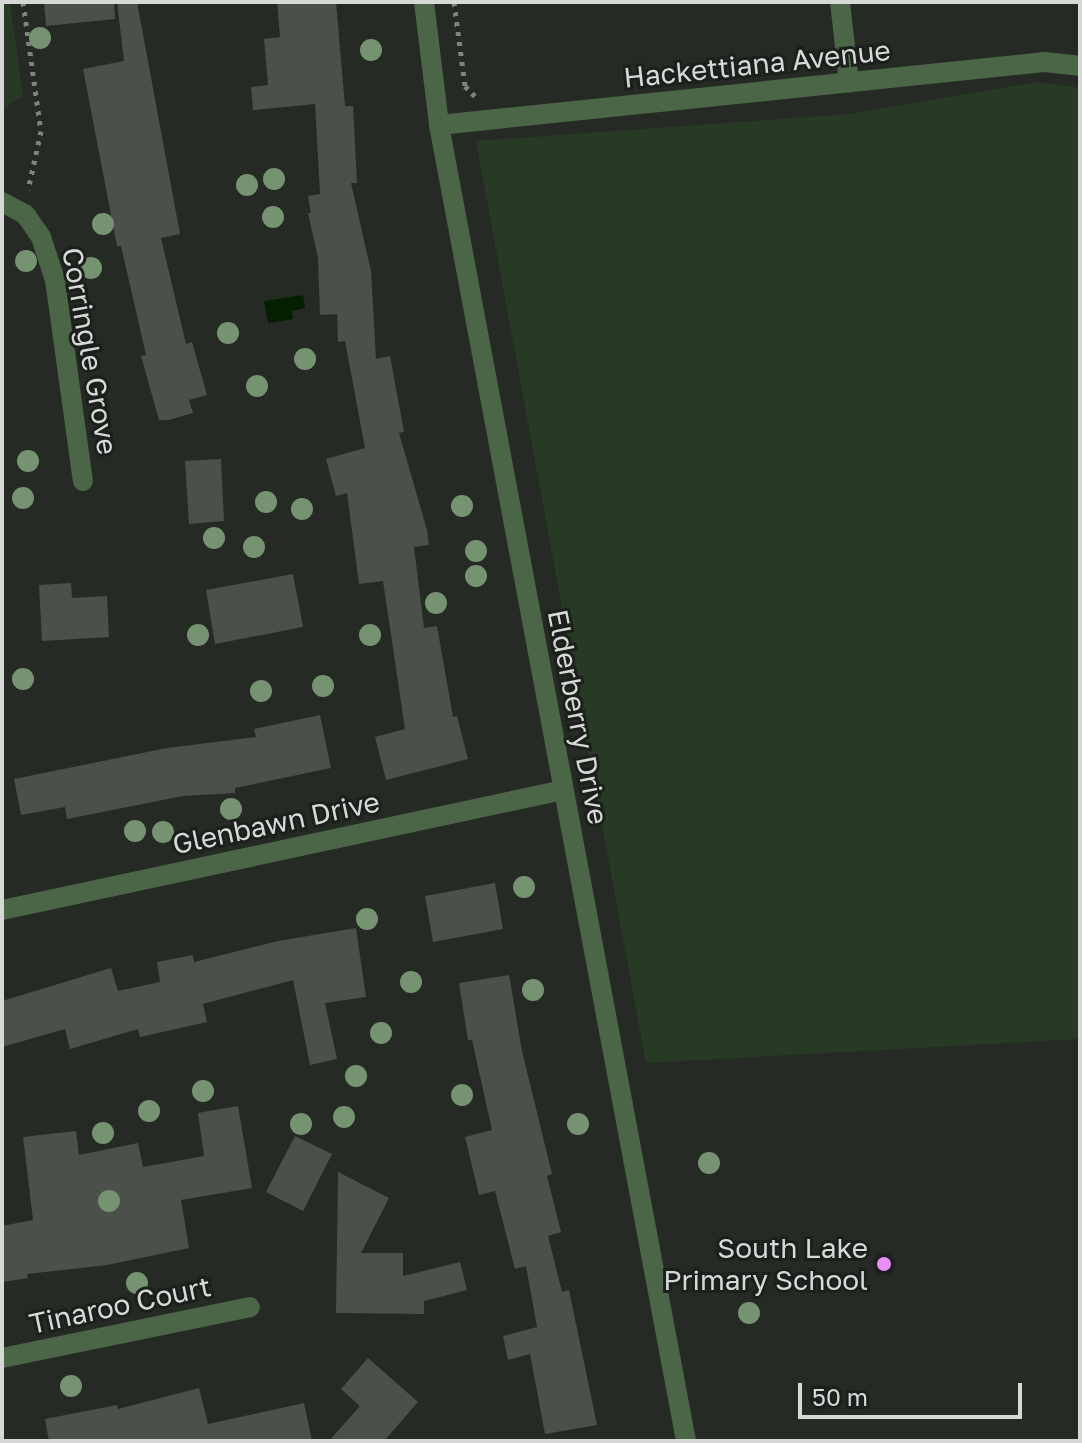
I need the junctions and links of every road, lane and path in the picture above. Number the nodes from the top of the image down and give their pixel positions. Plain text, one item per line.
1 (23, 2) edge
2 (424, 2) edge
3 (454, 2) edge
4 (840, 2) edge
5 (1080, 66) edge
6 (849, 82) junction
7 (482, 105) dead end
8 (439, 125) junction
9 (11, 206) edge
10 (83, 481) dead end
11 (563, 790) junction
12 (2, 910) edge
13 (250, 1307) dead end
14 (2, 1358) edge
15 (686, 1441) edge

1 - 9 path
2 - 8 street, Elderberry Drive
3 - 7 path
4 - 6 street
5 - 6 street, Hackettiana Avenue
6 - 8 street, Hackettiana Avenue
8 - 11 street, Elderberry Drive
9 - 10 street, Corringle Grove
11 - 12 street, Glenbawn Drive
11 - 15 street, Elderberry Drive
13 - 14 street, Tinaroo Court

